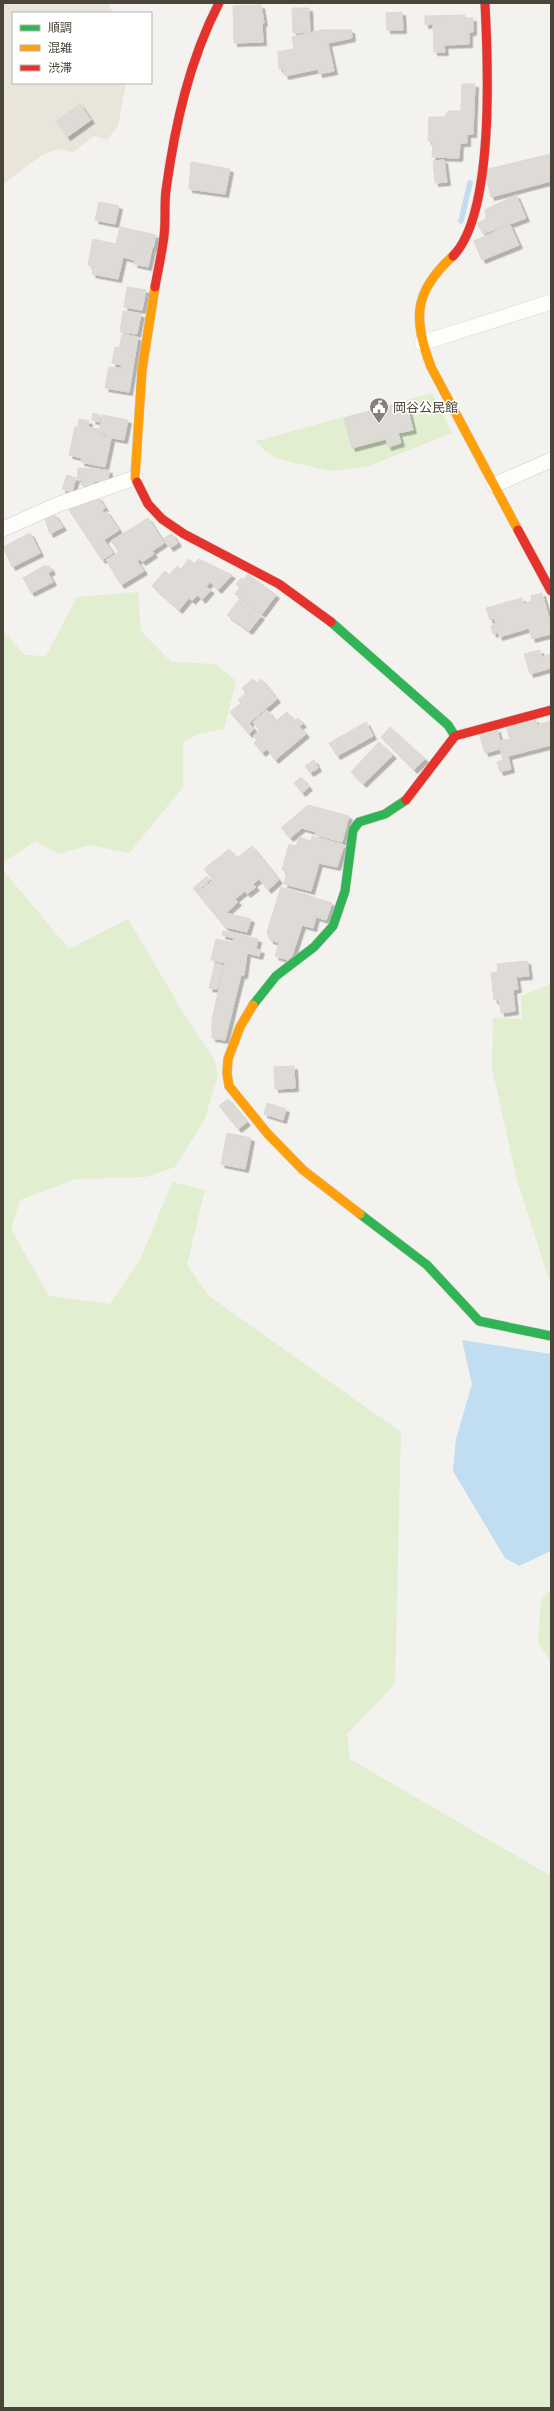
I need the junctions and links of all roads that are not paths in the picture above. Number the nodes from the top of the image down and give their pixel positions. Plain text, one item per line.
1 (219, 3) edge
2 (485, 3) edge
3 (551, 302) edge
4 (422, 343) junction
5 (551, 460) edge
6 (135, 478) junction
7 (494, 485) junction
8 (3, 529) edge
9 (551, 591) edge
10 (551, 710) edge
11 (455, 736) junction
12 (551, 1336) edge

1 - 6 street
2 - 4 street
3 - 4 street
4 - 7 street
5 - 7 street
6 - 8 street
6 - 11 street
7 - 9 street
10 - 11 street
11 - 12 street

